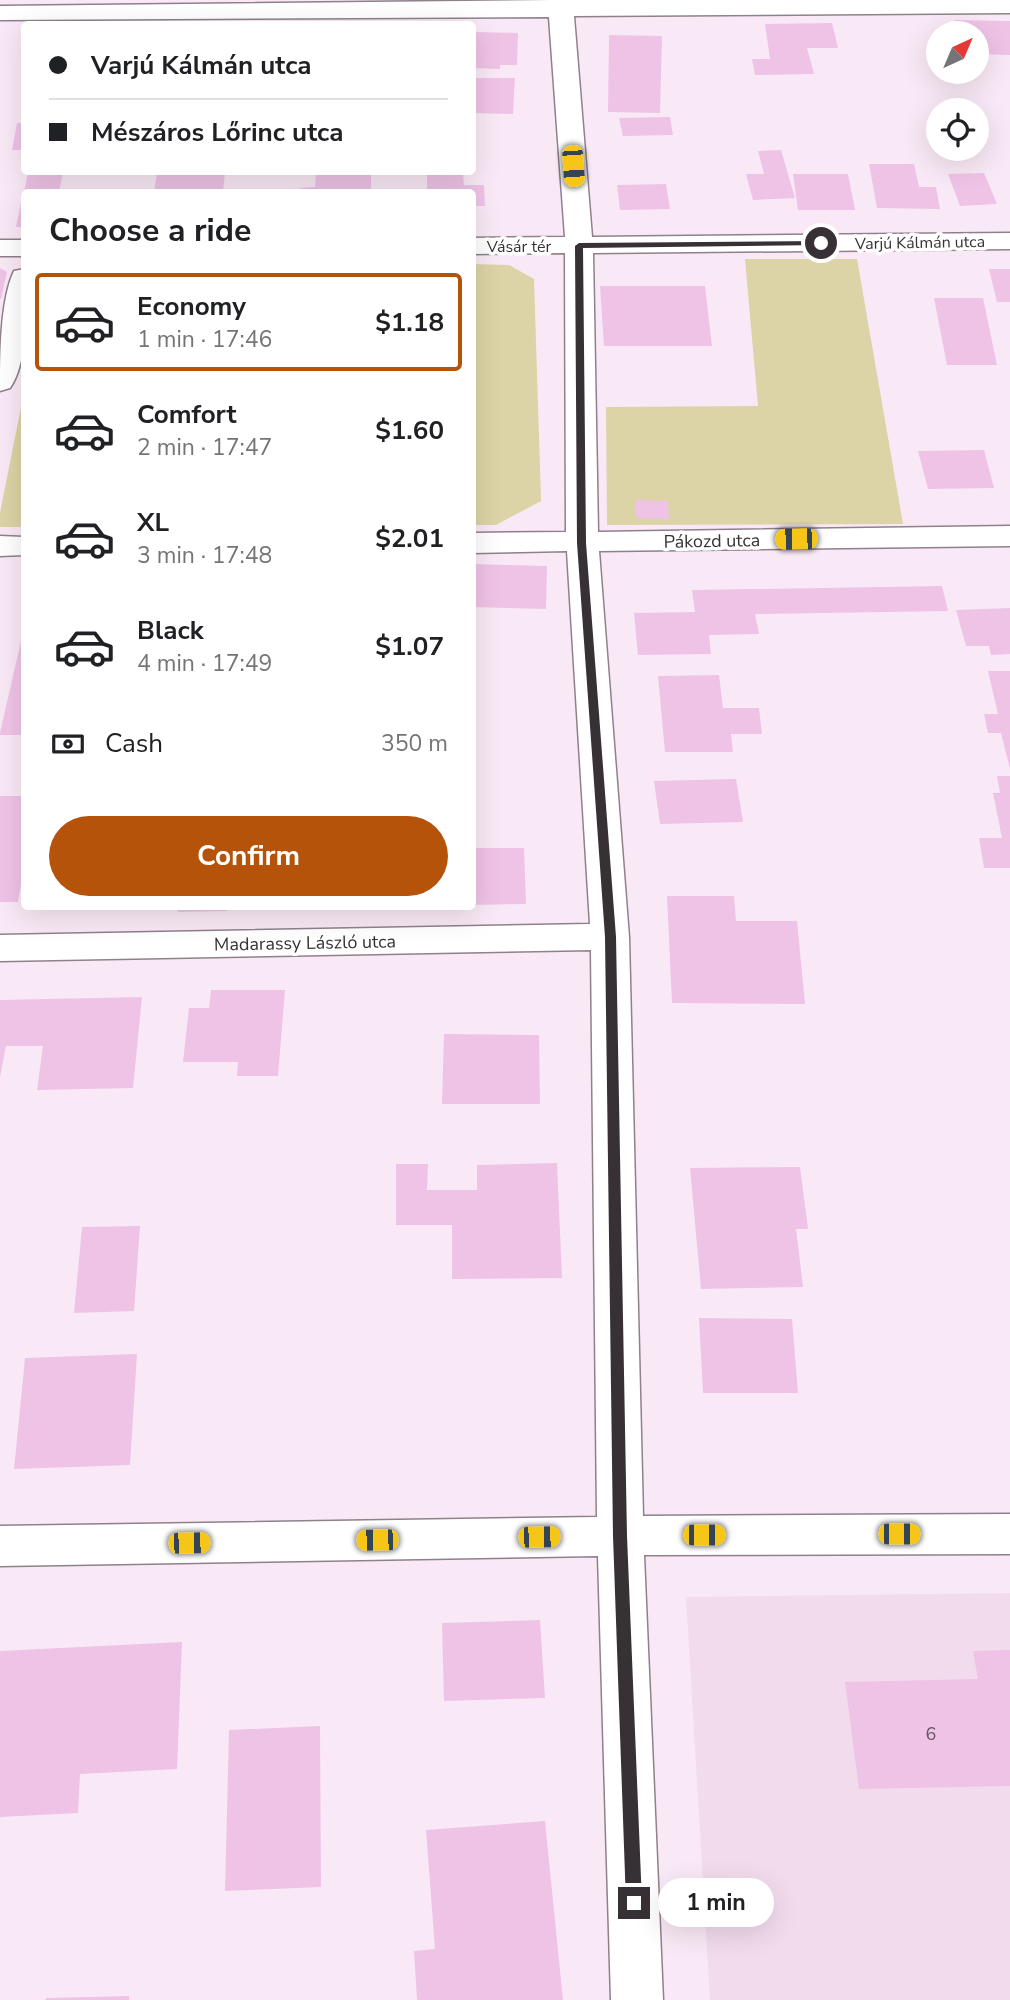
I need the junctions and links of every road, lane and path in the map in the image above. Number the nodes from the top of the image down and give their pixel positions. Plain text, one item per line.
1 (562, 4) edge
2 (1010, 6) edge
3 (0, 13) edge
4 (1010, 241) edge
5 (476, 246) edge
6 (579, 246) junction
7 (0, 248) edge
8 (21, 248) edge
9 (21, 290) edge
10 (0, 382) edge
11 (1010, 536) edge
12 (476, 543) edge
13 (582, 543) junction
14 (0, 546) edge
15 (21, 546) edge
16 (610, 937) junction
17 (0, 948) edge
18 (1010, 1534) edge
19 (620, 1536) junction
20 (0, 1546) edge
21 (637, 2000) edge

1 - 2 street
1 - 3 street
1 - 6 street
4 - 6 street, Varjú Kálmán utca
5 - 6 street, Vásár tér
6 - 13 street
7 - 8 street
9 - 10 street
11 - 13 street, Pákozd utca
12 - 13 street
13 - 16 street
14 - 15 street
16 - 17 street, Madarassy László utca
16 - 19 street
18 - 19 street
19 - 20 street
19 - 21 street

